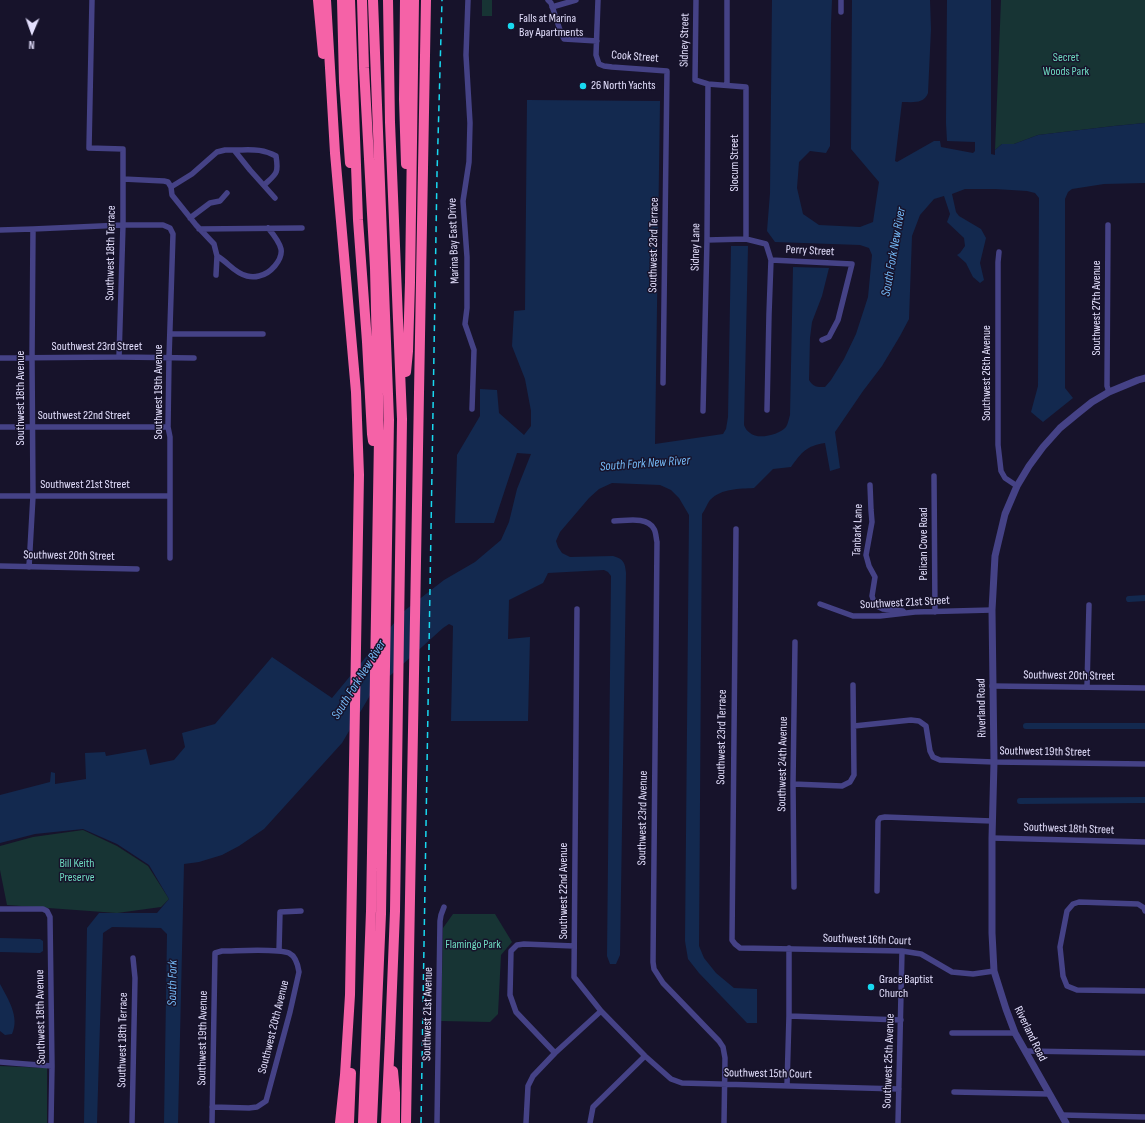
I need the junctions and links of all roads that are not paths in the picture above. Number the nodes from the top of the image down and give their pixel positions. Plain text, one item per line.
1 (92, 0) edge
2 (318, 0) edge
3 (326, 0) edge
4 (342, 0) edge
5 (350, 0) edge
6 (362, 0) edge
7 (373, 0) edge
8 (382, 0) edge
9 (388, 0) edge
10 (405, 0) edge
11 (414, 0) edge
12 (426, 0) edge
13 (468, 0) edge
14 (548, 0) edge
15 (576, 0) edge
16 (598, 0) edge
17 (696, 0) edge
18 (727, 0) edge
19 (841, 0) edge
20 (552, 7) junction
21 (841, 12) dead end
22 (593, 41) junction
23 (708, 84) junction
24 (727, 85) junction
25 (666, 106) joint
26 (234, 150) junction
27 (335, 153) junction
28 (123, 179) junction
29 (264, 185) junction
30 (171, 187) junction
31 (227, 193) dead end
32 (275, 198) dead end
33 (190, 218) junction
34 (358, 220) junction
35 (123, 225) junction
36 (1108, 225) dead end
37 (268, 228) junction
38 (302, 228) dead end
39 (33, 229) junction
40 (199, 229) junction
41 (0, 230) edge
42 (746, 239) junction
43 (707, 240) junction
44 (410, 248) junction
45 (999, 252) dead end
46 (217, 256) junction
47 (771, 260) junction
48 (216, 275) dead end
49 (170, 334) junction
50 (263, 334) dead end
51 (822, 340) dead end
52 (119, 357) junction
53 (0, 358) edge
54 (32, 358) junction
55 (169, 358) junction
56 (194, 358) dead end
57 (1145, 378) edge
58 (663, 383) dead end
59 (1109, 392) junction
60 (402, 404) junction
61 (472, 409) dead end
62 (767, 410) dead end
63 (703, 411) dead end
64 (375, 419) junction
65 (396, 419) junction
66 (32, 427) junction
67 (168, 427) junction
68 (0, 428) edge
69 (934, 476) dead end
70 (870, 485) dead end
71 (1016, 486) junction
72 (0, 496) edge
73 (33, 496) junction
74 (169, 496) junction
75 (614, 522) dead end
76 (736, 529) dead end
77 (170, 558) dead end
78 (0, 566) edge
79 (29, 567) junction
80 (137, 569) dead end
81 (820, 604) dead end
82 (1089, 605) dead end
83 (577, 609) dead end
84 (992, 610) junction
85 (915, 612) junction
86 (936, 612) junction
87 (795, 642) dead end
88 (853, 685) dead end
89 (992, 686) junction
90 (1087, 687) junction
91 (1145, 688) edge
92 (854, 726) junction
93 (994, 762) junction
94 (1145, 764) edge
95 (793, 784) junction
96 (992, 821) junction
97 (992, 838) junction
98 (1145, 842) edge
99 (794, 887) dead end
100 (877, 891) dead end
101 (444, 907) dead end
102 (0, 909) edge
103 (1144, 910) edge
104 (301, 911) dead end
105 (392, 911) junction
106 (735, 944) joint
107 (574, 946) junction
108 (789, 948) junction
109 (279, 951) junction
110 (902, 951) junction
111 (133, 958) dead end
112 (994, 971) junction
113 (1145, 991) edge
114 (350, 995) junction
115 (601, 1011) junction
116 (789, 1016) junction
117 (901, 1020) junction
118 (952, 1033) dead end
119 (1015, 1034) junction
120 (390, 1038) junction
121 (1025, 1051) junction
122 (555, 1053) junction
123 (1145, 1053) edge
124 (646, 1056) junction
125 (0, 1062) edge
126 (52, 1066) junction
127 (724, 1084) junction
128 (787, 1085) junction
129 (899, 1089) junction
130 (954, 1092) dead end
131 (1049, 1094) junction
132 (212, 1107) junction
133 (1062, 1116) junction
134 (1145, 1117) edge
135 (51, 1123) edge
136 (132, 1123) edge
137 (212, 1123) edge
138 (340, 1123) edge
139 (348, 1123) edge
140 (363, 1123) edge
141 (372, 1123) edge
142 (381, 1123) edge
143 (386, 1123) edge
144 (395, 1123) edge
145 (406, 1123) edge
146 (437, 1123) edge
147 (526, 1123) edge
148 (590, 1123) edge
149 (724, 1123) edge
150 (898, 1123) edge
151 (1066, 1123) edge

1 - 28 street, Southwest 18th Terrace
2 - 27 highway
3 - 27 highway
4 - 34 highway
5 - 34 highway
6 - 64 highway
7 - 65 highway
8 - 65 highway
9 - 60 highway
10 - 44 highway
11 - 44 highway
12 - 145 highway
13 - 61 street, Marina Bay East Drive
14 - 20 street
15 - 20 street
16 - 22 street
17 - 23 street, Sidney Street
18 - 24 street
19 - 21 street
20 - 22 street
22 - 25 street, Cook Street
23 - 24 street
23 - 43 street, Sidney Lane
24 - 42 street, Slocum Street
25 - 58 street, Southwest 23rd Terrace
26 - 29 street
26 - 29 street
26 - 30 street
27 - 114 highway
28 - 30 street
28 - 35 street, Southwest 18th Terrace
29 - 32 street
30 - 33 street
31 - 33 street
33 - 40 street
34 - 64 highway
35 - 39 street
35 - 49 street, Southwest 19th Avenue
35 - 52 street, Southwest 18th Terrace
36 - 59 street, Southwest 27th Avenue
37 - 38 street
37 - 40 street
37 - 46 street
39 - 41 street
39 - 54 street, Southwest 18th Avenue
40 - 46 street
42 - 43 street, Perry Street
42 - 47 street, Perry Street
43 - 63 street, Sidney Lane
44 - 60 highway
45 - 71 street, Southwest 26th Avenue
46 - 48 street
47 - 51 street, Perry Street
47 - 62 street
49 - 50 street
49 - 55 street, Southwest 19th Avenue
52 - 54 street, Southwest 23rd Street
52 - 55 street, Southwest 23rd Street
53 - 54 street, Southwest 23rd Street
54 - 66 street, Southwest 18th Avenue
55 - 56 street, Southwest 23rd Street
55 - 67 street, Southwest 19th Avenue
57 - 59 street, Riverland Road
59 - 71 street, Riverland Road
60 - 65 highway
64 - 140 highway
65 - 105 highway
65 - 141 highway
66 - 67 street, Southwest 22nd Street
66 - 68 street, Southwest 22nd Street
66 - 73 street, Southwest 18th Avenue
67 - 74 street, Southwest 19th Avenue
69 - 86 street, Pelican Cove Road
70 - 85 street, Tanbark Lane
71 - 84 street, Riverland Road
72 - 73 street, Southwest 21st Street
73 - 74 street, Southwest 21st Street
73 - 79 street, Southwest 18th Avenue
74 - 77 street, Southwest 19th Avenue
75 - 127 street, Southwest 23rd Avenue
76 - 106 street, Southwest 23rd Terrace
78 - 79 street, Southwest 20th Street
79 - 80 street, Southwest 20th Street
81 - 85 street, Southwest 21st Street
82 - 90 street
83 - 107 street, Southwest 22nd Avenue
84 - 86 street, Southwest 21st Street
84 - 89 street, Riverland Road
85 - 86 street, Southwest 21st Street
87 - 95 street, Southwest 24th Avenue
88 - 92 street
89 - 90 street, Southwest 20th Street
89 - 93 street, Riverland Road
90 - 91 street, Southwest 20th Street
92 - 93 street, Southwest 19th Street
92 - 95 street
93 - 94 street, Southwest 19th Street
93 - 96 street, Riverland Road
95 - 99 street, Southwest 24th Avenue
96 - 97 street, Riverland Road
96 - 100 street
97 - 98 street, Southwest 18th Street
97 - 112 street, Riverland Road
101 - 146 street, Southwest 21st Avenue
102 - 126 street, Southwest 18th Avenue
103 - 113 street
104 - 109 street
105 - 120 highway
105 - 142 highway
106 - 108 street, Southwest 16th Court
107 - 115 street, Southwest 22nd Avenue
107 - 122 street
108 - 110 street, Southwest 16th Court
108 - 116 street
109 - 132 street, Southwest 19th Avenue
109 - 132 street, Southwest 20th Avenue
110 - 112 street, Southwest 16th Court
110 - 117 street, Southwest 25th Avenue
111 - 136 street, Southwest 18th Terrace
112 - 119 street, Riverland Road
114 - 138 highway
114 - 139 highway
115 - 122 street
115 - 124 street, Southwest 22nd Avenue
116 - 117 street
116 - 128 street
117 - 129 street, Southwest 25th Avenue
118 - 119 street
119 - 121 street, Riverland Road
120 - 143 highway
120 - 144 highway
121 - 123 street
121 - 131 street, Riverland Road
122 - 147 street
124 - 127 street, Southwest 15th Court
124 - 148 street
125 - 126 street
126 - 135 street, Southwest 18th Avenue
127 - 128 street, Southwest 15th Court
127 - 149 street, Southwest 23rd Avenue
128 - 129 street, Southwest 15th Court
129 - 150 street, Southwest 25th Avenue
130 - 131 street
131 - 133 street
132 - 137 street, Southwest 19th Avenue
133 - 134 street
133 - 151 street

